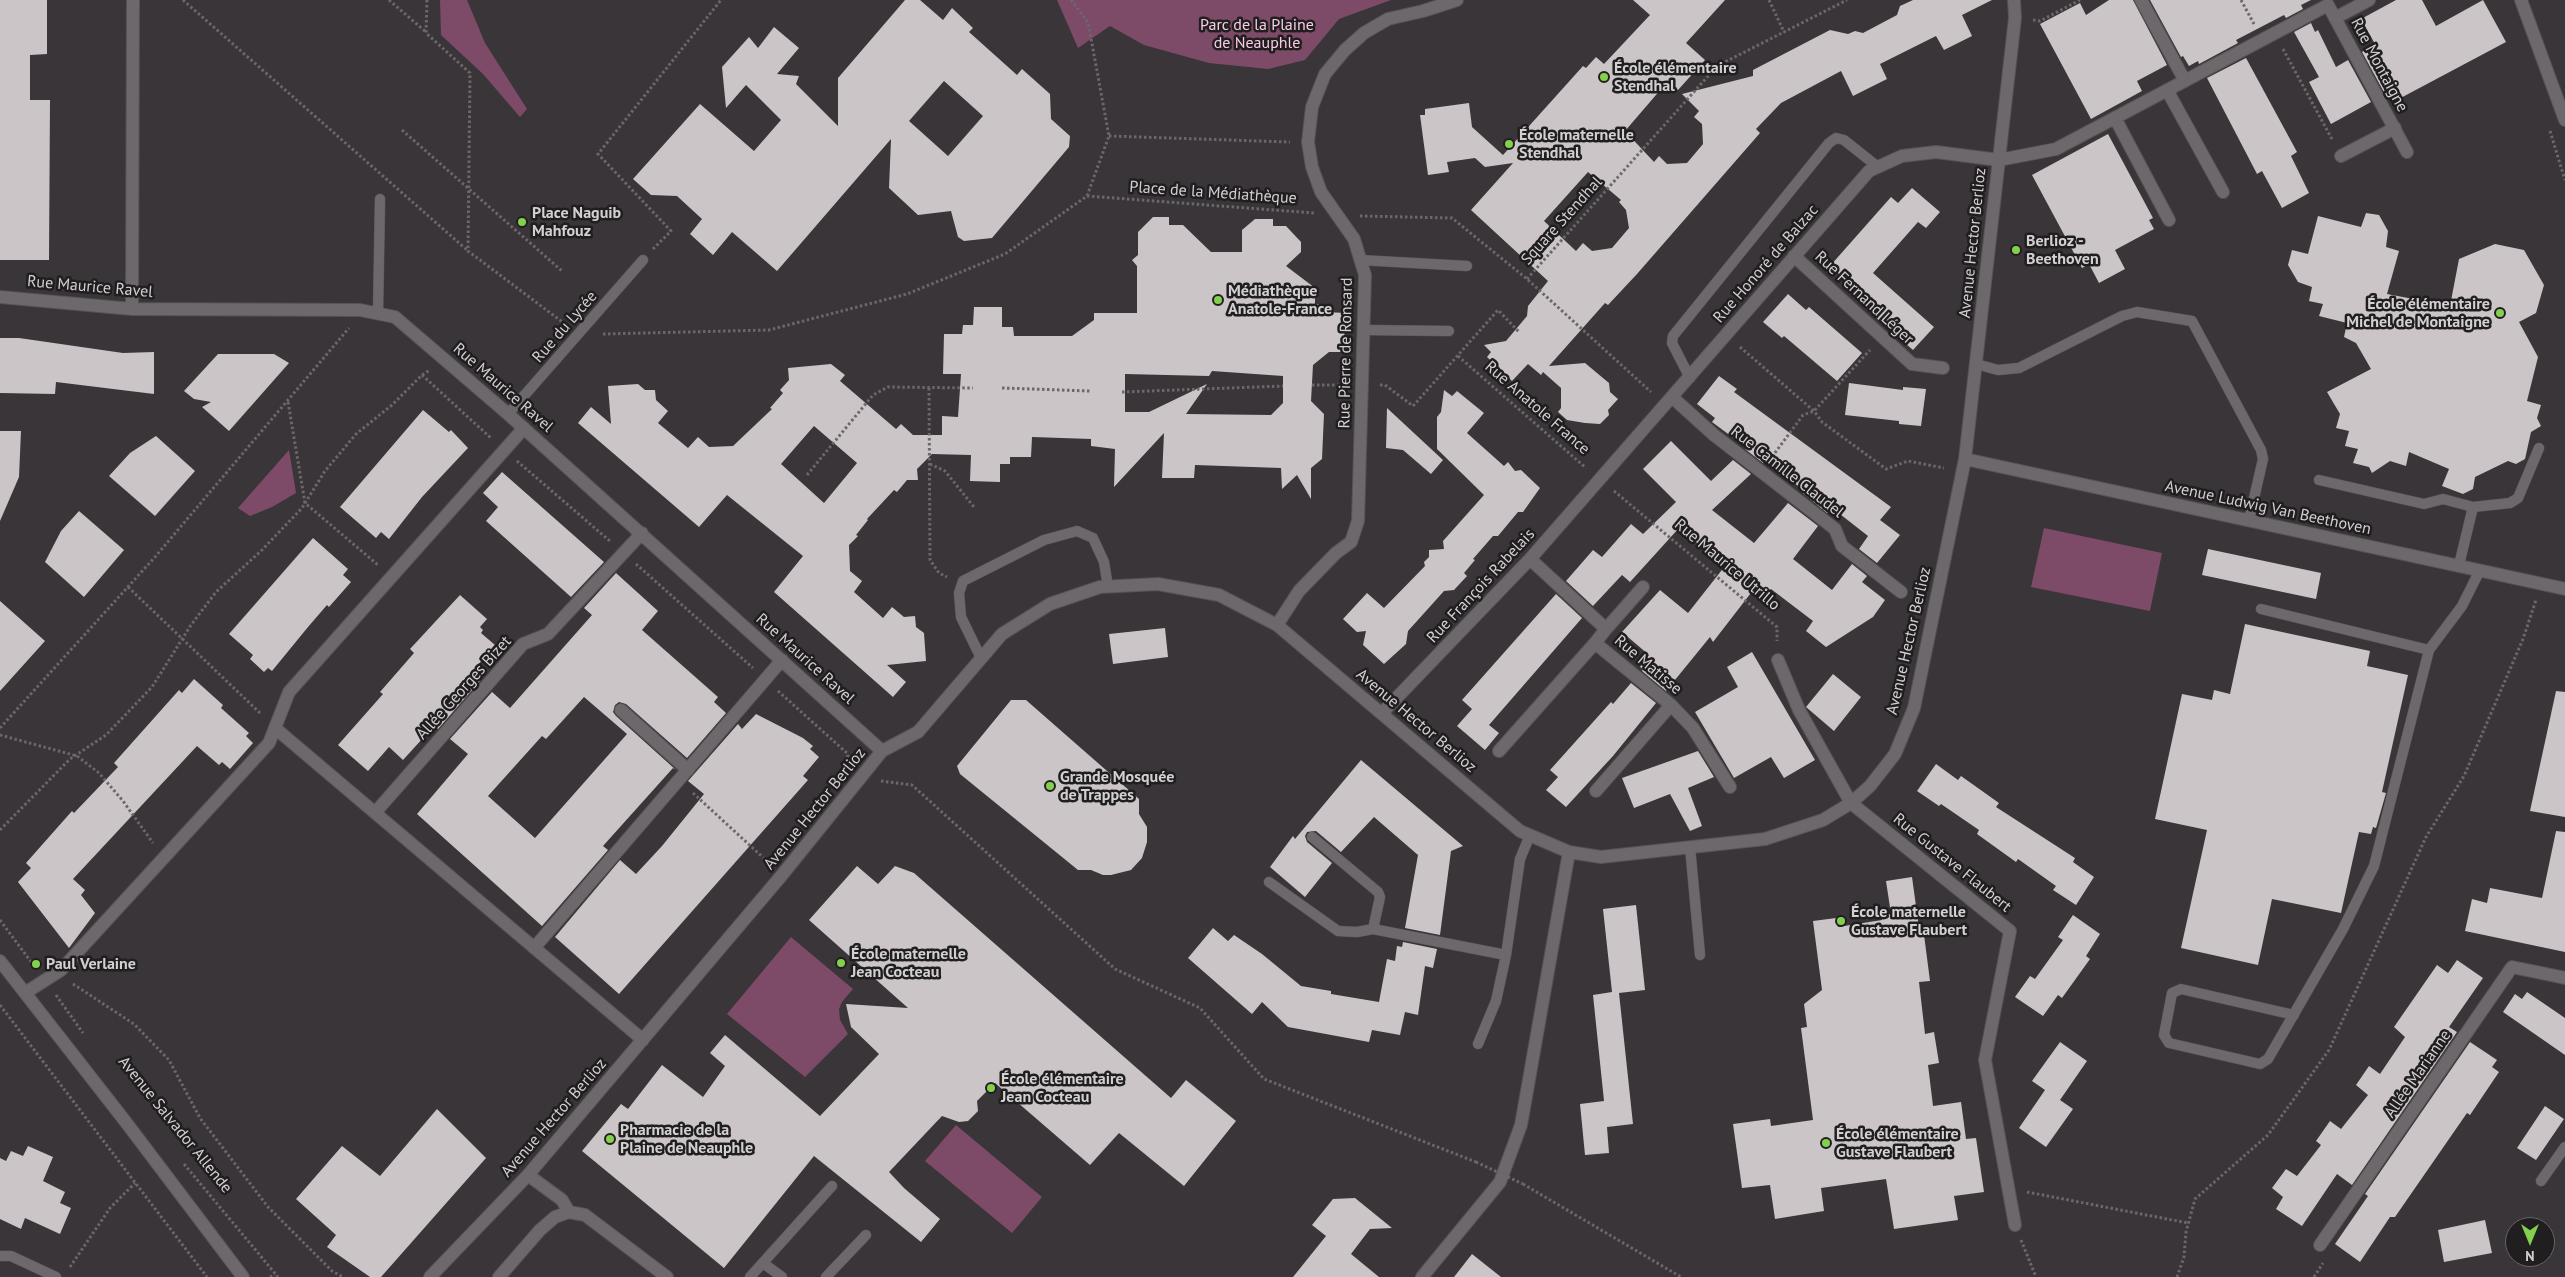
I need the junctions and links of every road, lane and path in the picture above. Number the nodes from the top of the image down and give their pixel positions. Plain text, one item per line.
1 (133, 0) edge
2 (183, 0) edge
3 (389, 0) edge
4 (426, 0) edge
5 (722, 0) edge
6 (1071, 0) edge
7 (1457, 0) edge
8 (1769, 0) edge
9 (1848, 0) edge
10 (2014, 0) edge
11 (2080, 0) edge
12 (2141, 0) edge
13 (2241, 0) edge
14 (2369, 0) edge
15 (2522, 0) edge
16 (2015, 18) junction
17 (2335, 18) junction
18 (1784, 32) junction
19 (426, 33) junction
20 (2275, 34) junction
21 (2263, 40) junction
22 (2184, 81) junction
23 (2167, 90) junction
24 (2115, 118) junction
25 (2565, 120) edge
26 (2394, 128) junction
27 (402, 130) dead end
28 (1108, 136) junction
29 (1308, 142) junction
30 (2407, 152) dead end
31 (2341, 156) joint
32 (1999, 160) junction
33 (1878, 167) junction
34 (468, 189) junction
35 (2224, 192) dead end
36 (1087, 196) junction
37 (380, 198) dead end
38 (1337, 215) junction
39 (2169, 220) dead end
40 (468, 251) junction
41 (1794, 256) junction
42 (643, 260) joint
43 (1360, 260) junction
44 (1467, 266) dead end
45 (562, 271) dead end
46 (1527, 279) junction
47 (0, 297) edge
48 (132, 309) junction
49 (360, 310) junction
50 (378, 312) junction
51 (1364, 330) junction
52 (1448, 331) dead end
53 (1519, 332) dead end
54 (579, 335) junction
55 (1726, 335) junction
56 (1883, 337) junction
57 (1458, 356) junction
58 (448, 361) junction
59 (1976, 364) junction
60 (1943, 368) dead end
61 (422, 375) junction
62 (1690, 378) junction
63 (1312, 385) dead end
64 (1363, 385) junction
65 (1283, 386) dead end
66 (929, 388) junction
67 (972, 388) dead end
68 (1002, 388) dead end
69 (1090, 391) dead end
70 (1122, 392) dead end
71 (1669, 401) junction
72 (288, 402) junction
73 (1814, 411) junction
74 (508, 414) junction
75 (524, 428) junction
76 (2539, 448) dead end
77 (504, 450) junction
78 (930, 464) junction
79 (1963, 466) junction
80 (1762, 471) junction
81 (807, 475) dead end
82 (1600, 480) junction
83 (2320, 480) dead end
84 (305, 503) junction
85 (974, 507) dead end
86 (2473, 507) junction
87 (2249, 520) junction
88 (642, 533) junction
89 (623, 553) junction
90 (1530, 559) junction
91 (2459, 565) junction
92 (2480, 570) junction
93 (392, 577) junction
94 (963, 581) junction
95 (2542, 583) junction
96 (128, 587) junction
97 (1108, 587) junction
98 (1643, 587) dead end
99 (2565, 589) edge
100 (1901, 592) dead end
101 (2261, 609) dead end
102 (1277, 625) junction
103 (1606, 629) junction
104 (183, 637) junction
105 (1595, 643) junction
106 (2428, 650) junction
107 (981, 658) junction
108 (782, 660) junction
109 (1778, 660) joint
110 (766, 680) junction
111 (1671, 705) junction
112 (621, 710) dead end
113 (1382, 713) junction
114 (0, 728) edge
115 (275, 728) junction
116 (0, 735) edge
117 (882, 751) junction
118 (1499, 751) dead end
119 (77, 756) junction
120 (688, 770) junction
121 (858, 779) junction
122 (679, 780) junction
123 (1730, 787) dead end
124 (1596, 791) dead end
125 (1851, 803) junction
126 (380, 807) dead end
127 (0, 830) edge
128 (1530, 835) junction
129 (1312, 837) dead end
130 (1690, 847) junction
131 (1569, 852) junction
132 (166, 856) junction
133 (782, 875) junction
134 (1269, 882) dead end
135 (0, 920) edge
136 (1373, 929) junction
137 (534, 948) junction
138 (1506, 955) junction
139 (1700, 955) dead end
140 (0, 961) edge
141 (2565, 978) edge
142 (46, 980) junction
143 (25, 993) junction
144 (0, 1004) edge
145 (2294, 1015) junction
146 (84, 1034) dead end
147 (643, 1040) junction
148 (1478, 1044) dead end
149 (2565, 1147) edge
150 (182, 1162) dead end
151 (528, 1175) junction
152 (2541, 1181) dead end
153 (135, 1183) junction
154 (832, 1186) dead end
155 (2008, 1189) junction
156 (569, 1212) junction
157 (2188, 1223) junction
158 (2015, 1225) joint
159 (866, 1234) dead end
160 (2320, 1245) dead end
161 (0, 1256) edge
162 (763, 1263) junction
163 (68, 1269) dead end
164 (276, 1275) edge
165 (56, 1277) edge
166 (207, 1277) edge
167 (243, 1277) edge
168 (270, 1277) edge
169 (343, 1277) edge
170 (430, 1277) edge
171 (498, 1277) edge
172 (667, 1277) edge
173 (750, 1277) edge
174 (782, 1277) edge
175 (826, 1277) edge
176 (1422, 1277) edge
177 (1682, 1277) edge
178 (2036, 1277) edge
179 (2177, 1277) edge

1 - 48 street
2 - 40 path
3 - 19 path
4 - 19 path
5 - 42 path
6 - 28 path
7 - 29 street, Rue Pierre de Ronsard
8 - 18 path
9 - 18 path, Square Stendhal
10 - 16 street, Avenue Hector Berlioz
11 - 16 path
12 - 22 street
13 - 21 path
14 - 17 street, Rue Montaigne
15 - 25 street
16 - 32 street, Avenue Hector Berlioz
17 - 20 street, Rue Montaigne
17 - 26 street, Rue Montaigne
18 - 46 path, Square Stendhal
19 - 34 path
20 - 21 street, Rue Montaigne
20 - 31 path
21 - 22 street, Rue Montaigne
22 - 23 street, Rue Montaigne
23 - 24 street, Rue Montaigne
23 - 35 street
24 - 32 street, Rue Montaigne
24 - 39 street
26 - 30 street, Rue Montaigne
26 - 31 street, Rue Montaigne
27 - 34 path
28 - 29 path
28 - 36 path
29 - 38 street, Rue Pierre de Ronsard
32 - 33 street, Rue Honoré de Balzac
32 - 59 street, Avenue Hector Berlioz
33 - 41 street, Rue Honoré de Balzac
33 - 62 lane
34 - 40 path
34 - 45 path
36 - 38 path, Place de la Médiathèque
36 - 54 path
37 - 50 lane
38 - 43 street, Rue Pierre de Ronsard
38 - 46 path, Place de la Médiathèque
40 - 54 path
41 - 55 street, Rue Honoré de Balzac
41 - 56 street, Rue Fernand Léger
42 - 54 lane, Rue du Lycée
43 - 44 lane
43 - 51 street, Rue Pierre de Ronsard
46 - 71 path, Place de la Médiathèque
47 - 48 street, Rue Maurice Ravel
48 - 49 street, Rue Maurice Ravel
49 - 50 street, Rue Maurice Ravel
49 - 72 path
50 - 58 street, Rue Maurice Ravel
51 - 52 lane
51 - 64 street, Rue Pierre de Ronsard
53 - 57 path
54 - 74 lane, Rue du Lycée
55 - 62 street, Rue Honoré de Balzac
55 - 73 path
56 - 60 street, Rue Fernand Léger
56 - 73 path
57 - 64 path
57 - 82 path, Rue Anatole France
58 - 61 path
58 - 74 street, Rue Maurice Ravel
59 - 79 street, Avenue Hector Berlioz
59 - 87 lane
61 - 77 path
61 - 84 path
62 - 71 street, Rue Honoré de Balzac
63 - 64 path
64 - 102 street, Rue Pierre de Ronsard
65 - 70 path
66 - 67 path
66 - 78 path
66 - 81 path
68 - 69 path
71 - 80 street, Rue Camille Claudel
71 - 82 street, Rue Honoré de Balzac
72 - 84 path
72 - 96 path
73 - 79 path
73 - 80 path
74 - 75 street, Rue Maurice Ravel
75 - 77 street
75 - 88 street, Rue Maurice Ravel
76 - 86 lane
77 - 89 path
77 - 93 street
78 - 85 path
78 - 94 path
79 - 87 street, Avenue Ludwig Van Beethoven
79 - 125 street, Avenue Hector Berlioz
80 - 100 street, Rue Camille Claudel
82 - 90 street, Rue François Rabelais
82 - 109 path, Rue Maurice Utrillo
83 - 86 lane
84 - 93 path
84 - 104 path
86 - 91 lane
87 - 91 street, Avenue Ludwig Van Beethoven
88 - 89 street, Allée Georges Bizet
88 - 108 street, Rue Maurice Ravel
89 - 110 path
89 - 126 street, Allée Georges Bizet
90 - 103 street, Rue Matisse
90 - 113 street, Rue François Rabelais
91 - 92 street, Avenue Ludwig Van Beethoven
92 - 95 street, Avenue Ludwig Van Beethoven
92 - 106 lane
93 - 115 street
94 - 97 lane
94 - 107 lane
95 - 99 street, Avenue Ludwig Van Beethoven
95 - 157 path
96 - 104 path
96 - 114 path
97 - 102 street, Avenue Hector Berlioz
97 - 107 street, Avenue Hector Berlioz
98 - 103 street
101 - 106 lane
102 - 113 street, Avenue Hector Berlioz
103 - 105 street, Rue Matisse
104 - 115 path
104 - 119 path
105 - 111 street, Rue Matisse
105 - 118 street
106 - 145 lane
107 - 117 street, Avenue Hector Berlioz
108 - 110 street
108 - 117 street, Rue Maurice Ravel
109 - 125 street
110 - 120 street
110 - 121 path
111 - 123 street, Rue Matisse
111 - 124 street
112 - 120 street
113 - 128 street, Avenue Hector Berlioz
115 - 132 street
115 - 137 street
116 - 119 path
117 - 121 street, Avenue Hector Berlioz
119 - 127 path
119 - 132 path
120 - 122 street
121 - 133 street, Avenue Hector Berlioz
121 - 177 path, bridge
122 - 133 path
122 - 137 street
125 - 130 street, Avenue Hector Berlioz
125 - 155 street, Rue Gustave Flaubert
128 - 131 street, Avenue Hector Berlioz
128 - 138 lane
129 - 136 lane
130 - 131 street, Avenue Hector Berlioz
130 - 139 lane
131 - 176 street
132 - 142 street
133 - 147 street, Avenue Hector Berlioz
134 - 136 lane
135 - 142 path
136 - 138 lane
137 - 147 street
138 - 148 lane
140 - 143 street
141 - 160 street, Allée Marianne
142 - 143 street
142 - 146 path
142 - 169 path
143 - 167 street
144 - 153 path
145 - 145 lane
147 - 151 street, Avenue Hector Berlioz
149 - 152 lane
150 - 164 path, Avenue Salvador Allende
151 - 156 street
151 - 170 street, Avenue Hector Berlioz
153 - 163 path
153 - 166 path
154 - 162 lane
155 - 157 path
155 - 158 street, Rue Gustave Flaubert
156 - 171 street
156 - 172 street
157 - 179 path
158 - 178 path
159 - 175 lane
161 - 165 lane
162 - 173 lane
162 - 174 lane
164 - 168 path

